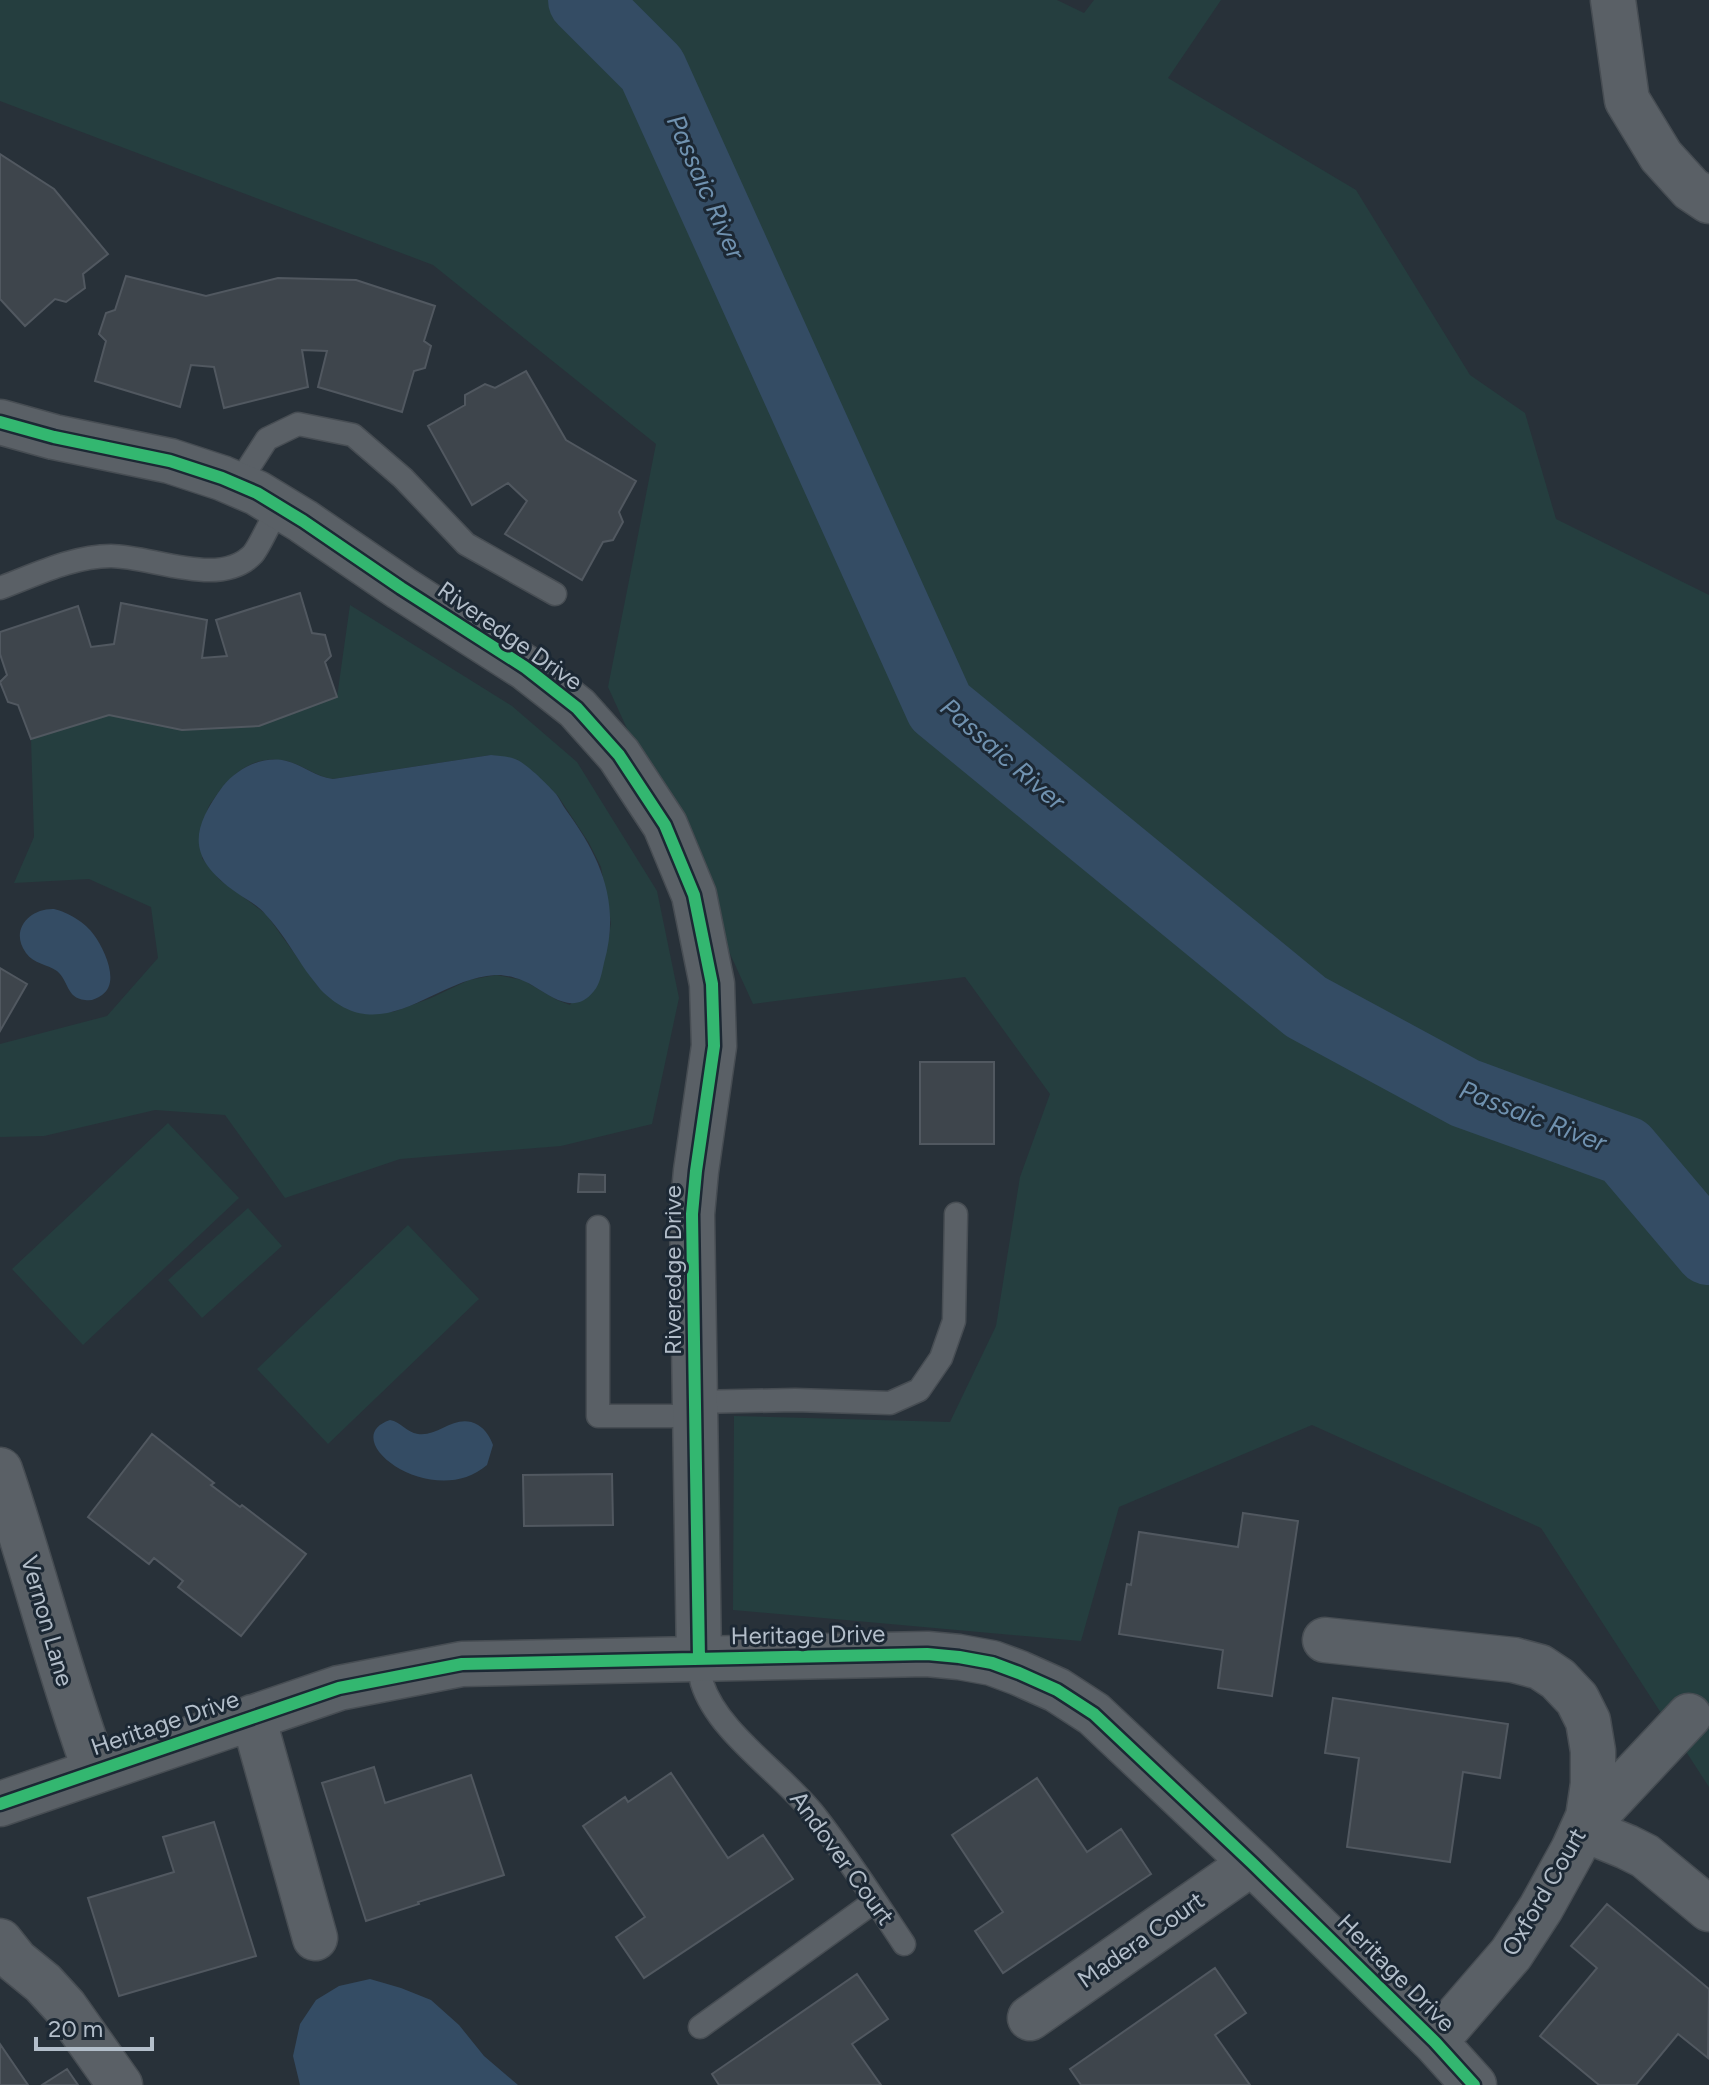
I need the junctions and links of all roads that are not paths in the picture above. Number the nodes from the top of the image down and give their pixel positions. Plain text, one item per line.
1 (1613, 0) edge
2 (1709, 201) edge
3 (0, 422) edge
4 (238, 484) junction
5 (279, 506) junction
6 (0, 588) edge
7 (555, 594) dead end
8 (956, 1214) dead end
9 (598, 1227) dead end
10 (695, 1409) junction
11 (0, 1470) edge
12 (1325, 1640) dead end
13 (699, 1659) junction
14 (1689, 1716) dead end
15 (253, 1717) junction
16 (95, 1770) junction
17 (0, 1804) edge
18 (1583, 1829) junction
19 (1252, 1863) junction
20 (875, 1901) junction
21 (1709, 1909) edge
22 (315, 1938) dead end
23 (0, 1941) edge
24 (904, 1944) dead end
25 (1030, 2018) dead end
26 (700, 2027) dead end
27 (1435, 2042) junction
28 (120, 2085) edge
29 (1474, 2085) edge

1 - 2 street
3 - 4 street, Riveredge Drive
4 - 5 street, Riveredge Drive
4 - 7 lane
5 - 6 lane
5 - 10 street, Riveredge Drive
8 - 10 lane
9 - 10 lane
10 - 13 street, Riveredge Drive
11 - 16 street, Vernon Lane
12 - 18 street, Oxford Court
13 - 15 street, Heritage Drive
13 - 19 street, Heritage Drive
13 - 20 lane, Andover Court
14 - 18 street
15 - 16 street, Heritage Drive
15 - 22 street
16 - 17 street, Heritage Drive
18 - 21 street
18 - 27 street, Oxford Court
19 - 25 street, Madera Court
19 - 27 street, Heritage Drive
20 - 24 lane, Andover Court
20 - 26 lane
23 - 28 street
27 - 29 street, Heritage Drive

